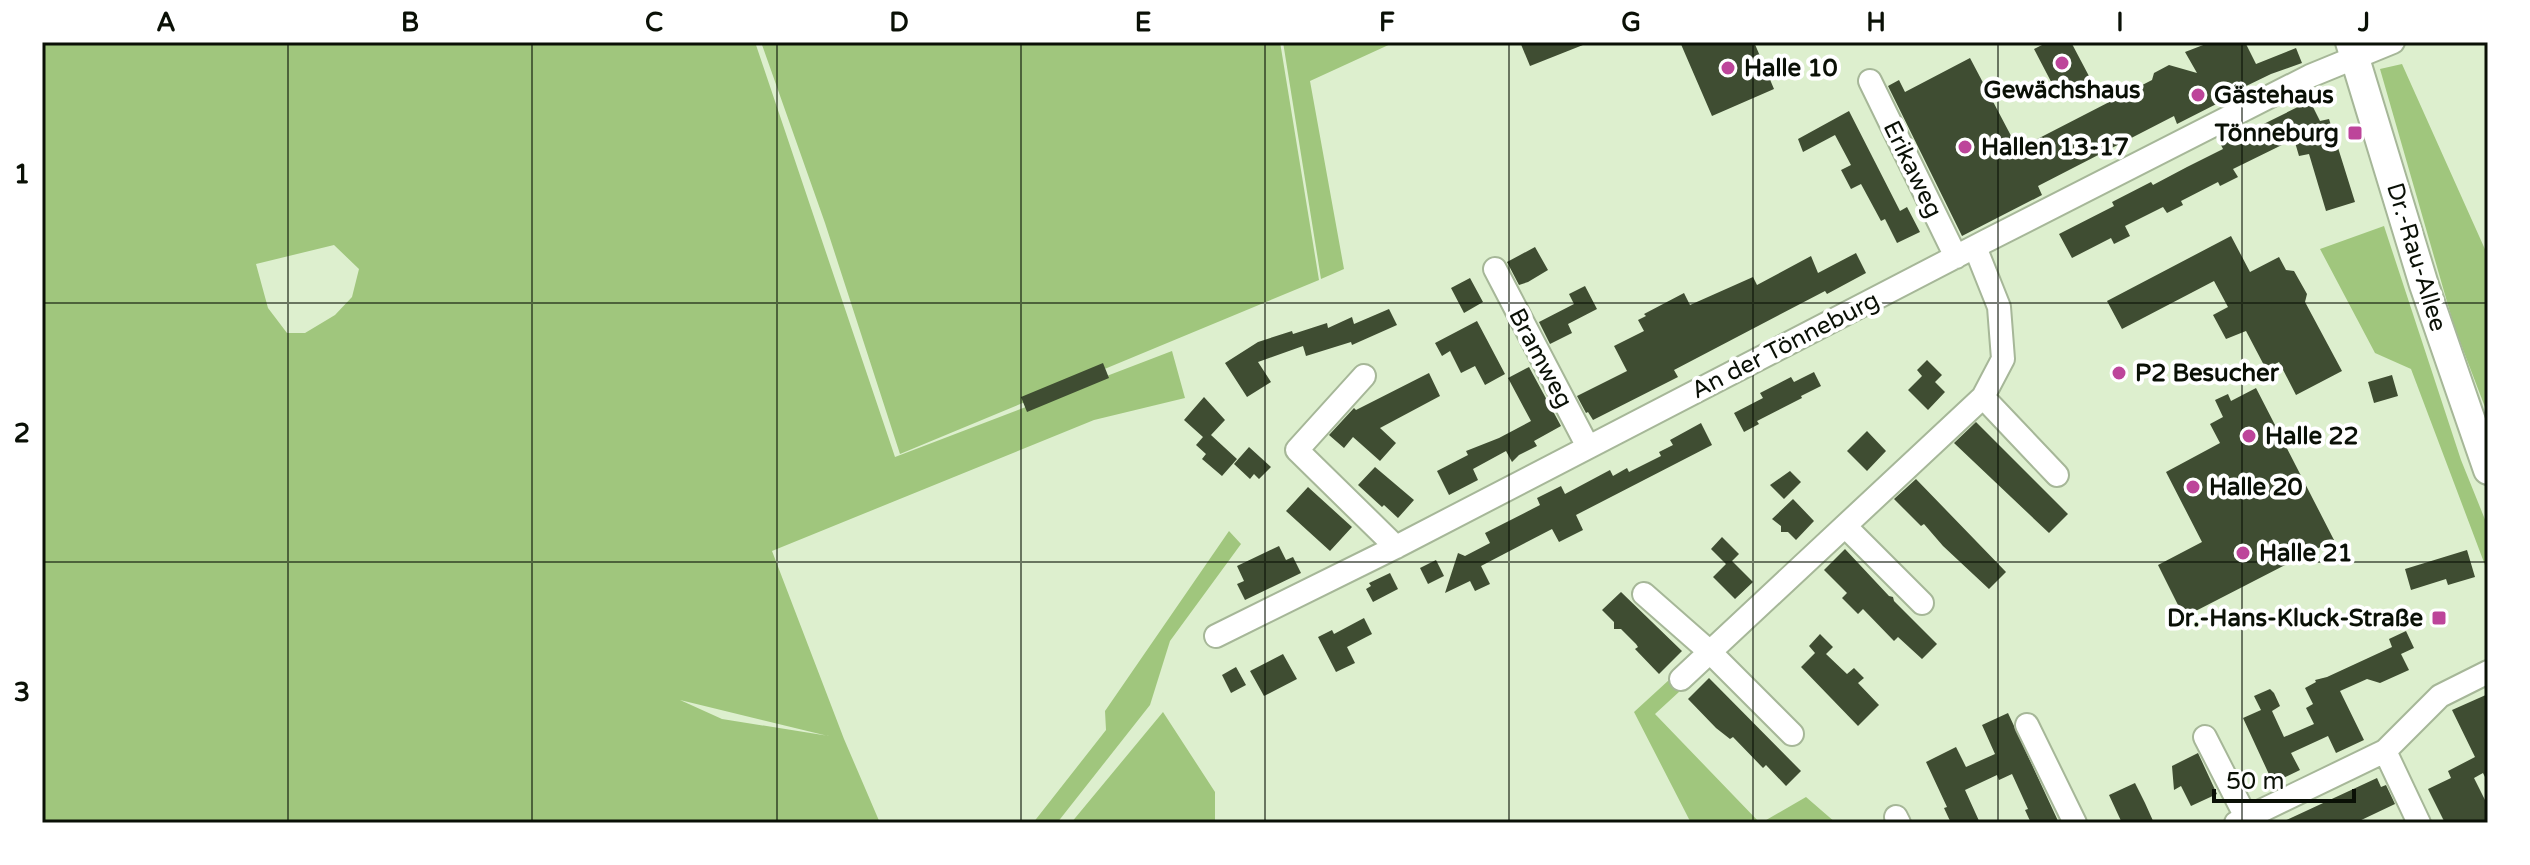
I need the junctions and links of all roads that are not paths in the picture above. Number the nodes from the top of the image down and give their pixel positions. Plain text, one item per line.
1 (2393, 42) edge
2 (2353, 50) edge
3 (1870, 81) dead end
4 (1965, 252) junction
5 (1495, 269) dead end
6 (1364, 376) dead end
7 (1983, 397) junction
8 (1588, 447) junction
9 (2488, 470) edge
10 (2057, 475) dead end
11 (1845, 526) junction
12 (1396, 547) junction
13 (1644, 594) dead end
14 (1922, 603) dead end
15 (1216, 636) dead end
16 (1710, 652) junction
17 (2488, 672) edge
18 (1681, 679) dead end
19 (2027, 725) dead end
20 (1792, 734) dead end
21 (2205, 737) dead end
22 (2385, 751) junction
23 (2244, 821) edge
24 (2075, 823) edge
25 (2419, 823) edge

1 - 2 street, An der Tönneburg
2 - 4 street, An der Tönneburg
2 - 9 street, Dr.-Rau-Allee
3 - 4 street, Erikaweg
4 - 7 street, Erikaweg
4 - 8 street, An der Tönneburg
5 - 8 street, Bramweg
6 - 12 street
7 - 10 street
7 - 11 street, Erikaweg
8 - 12 street, An der Tönneburg
11 - 14 street
11 - 16 street, Erikaweg
12 - 15 street, An der Tönneburg
13 - 16 street
16 - 18 street, Erikaweg
16 - 20 street
17 - 22 street
19 - 24 street
21 - 23 street
22 - 23 street
22 - 25 street

